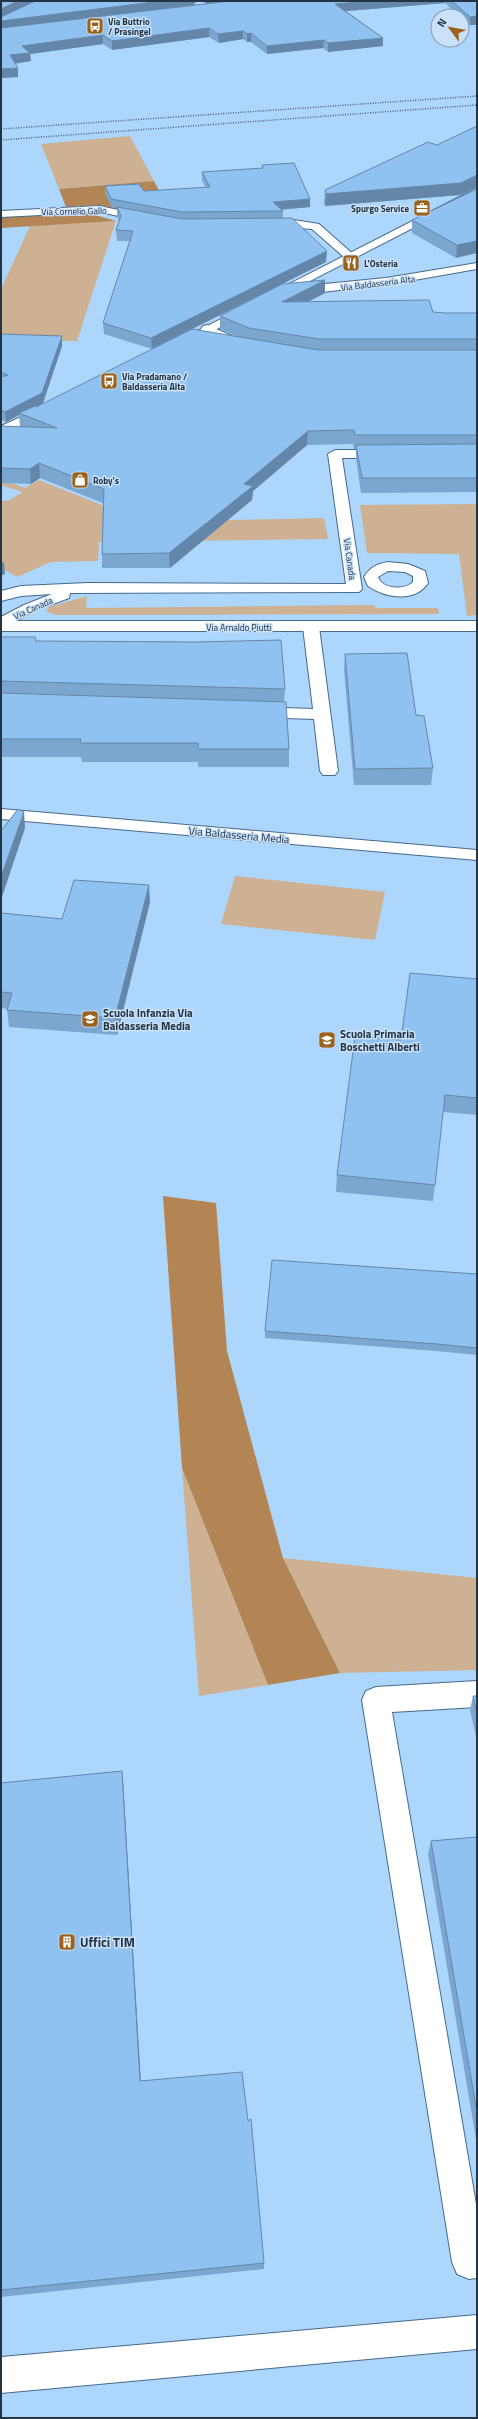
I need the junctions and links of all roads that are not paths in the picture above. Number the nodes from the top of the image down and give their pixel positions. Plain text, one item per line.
1 (477, 191) edge
2 (1, 214) edge
3 (155, 221) edge
4 (256, 224) edge
5 (349, 256) junction
6 (477, 266) edge
7 (278, 292) junction
8 (207, 329) junction
9 (191, 337) junction
10 (163, 351) edge
11 (57, 403) edge
12 (1, 431) edge
13 (398, 454) edge
14 (377, 586) dead end
15 (88, 588) junction
16 (354, 589) junction
17 (1, 596) edge
18 (1, 625) edge
19 (477, 626) edge
20 (311, 627) junction
21 (244, 712) edge
22 (322, 714) junction
23 (329, 771) dead end
24 (1, 814) edge
25 (477, 855) edge
26 (477, 1694) edge
27 (477, 2261) edge
28 (477, 2332) edge
29 (1, 2375) edge

1 - 5 street
2 - 3 street, Via Cornelio Gallo
4 - 5 street
5 - 7 street
6 - 7 street, Via Baldasseria Alta
7 - 8 street
8 - 9 street
8 - 9 street
9 - 10 street
11 - 12 street
13 - 16 street, Via Canada
14 - 16 street
15 - 16 street, Via Canada
15 - 17 street, Via Canada
15 - 18 street, Via Canada
18 - 20 street, Via Arnaldo Piutti
19 - 20 street, Via Arnaldo Piutti
20 - 22 street
21 - 22 street
22 - 23 street
24 - 25 street, Via Baldasseria Media
26 - 27 street
28 - 29 street

